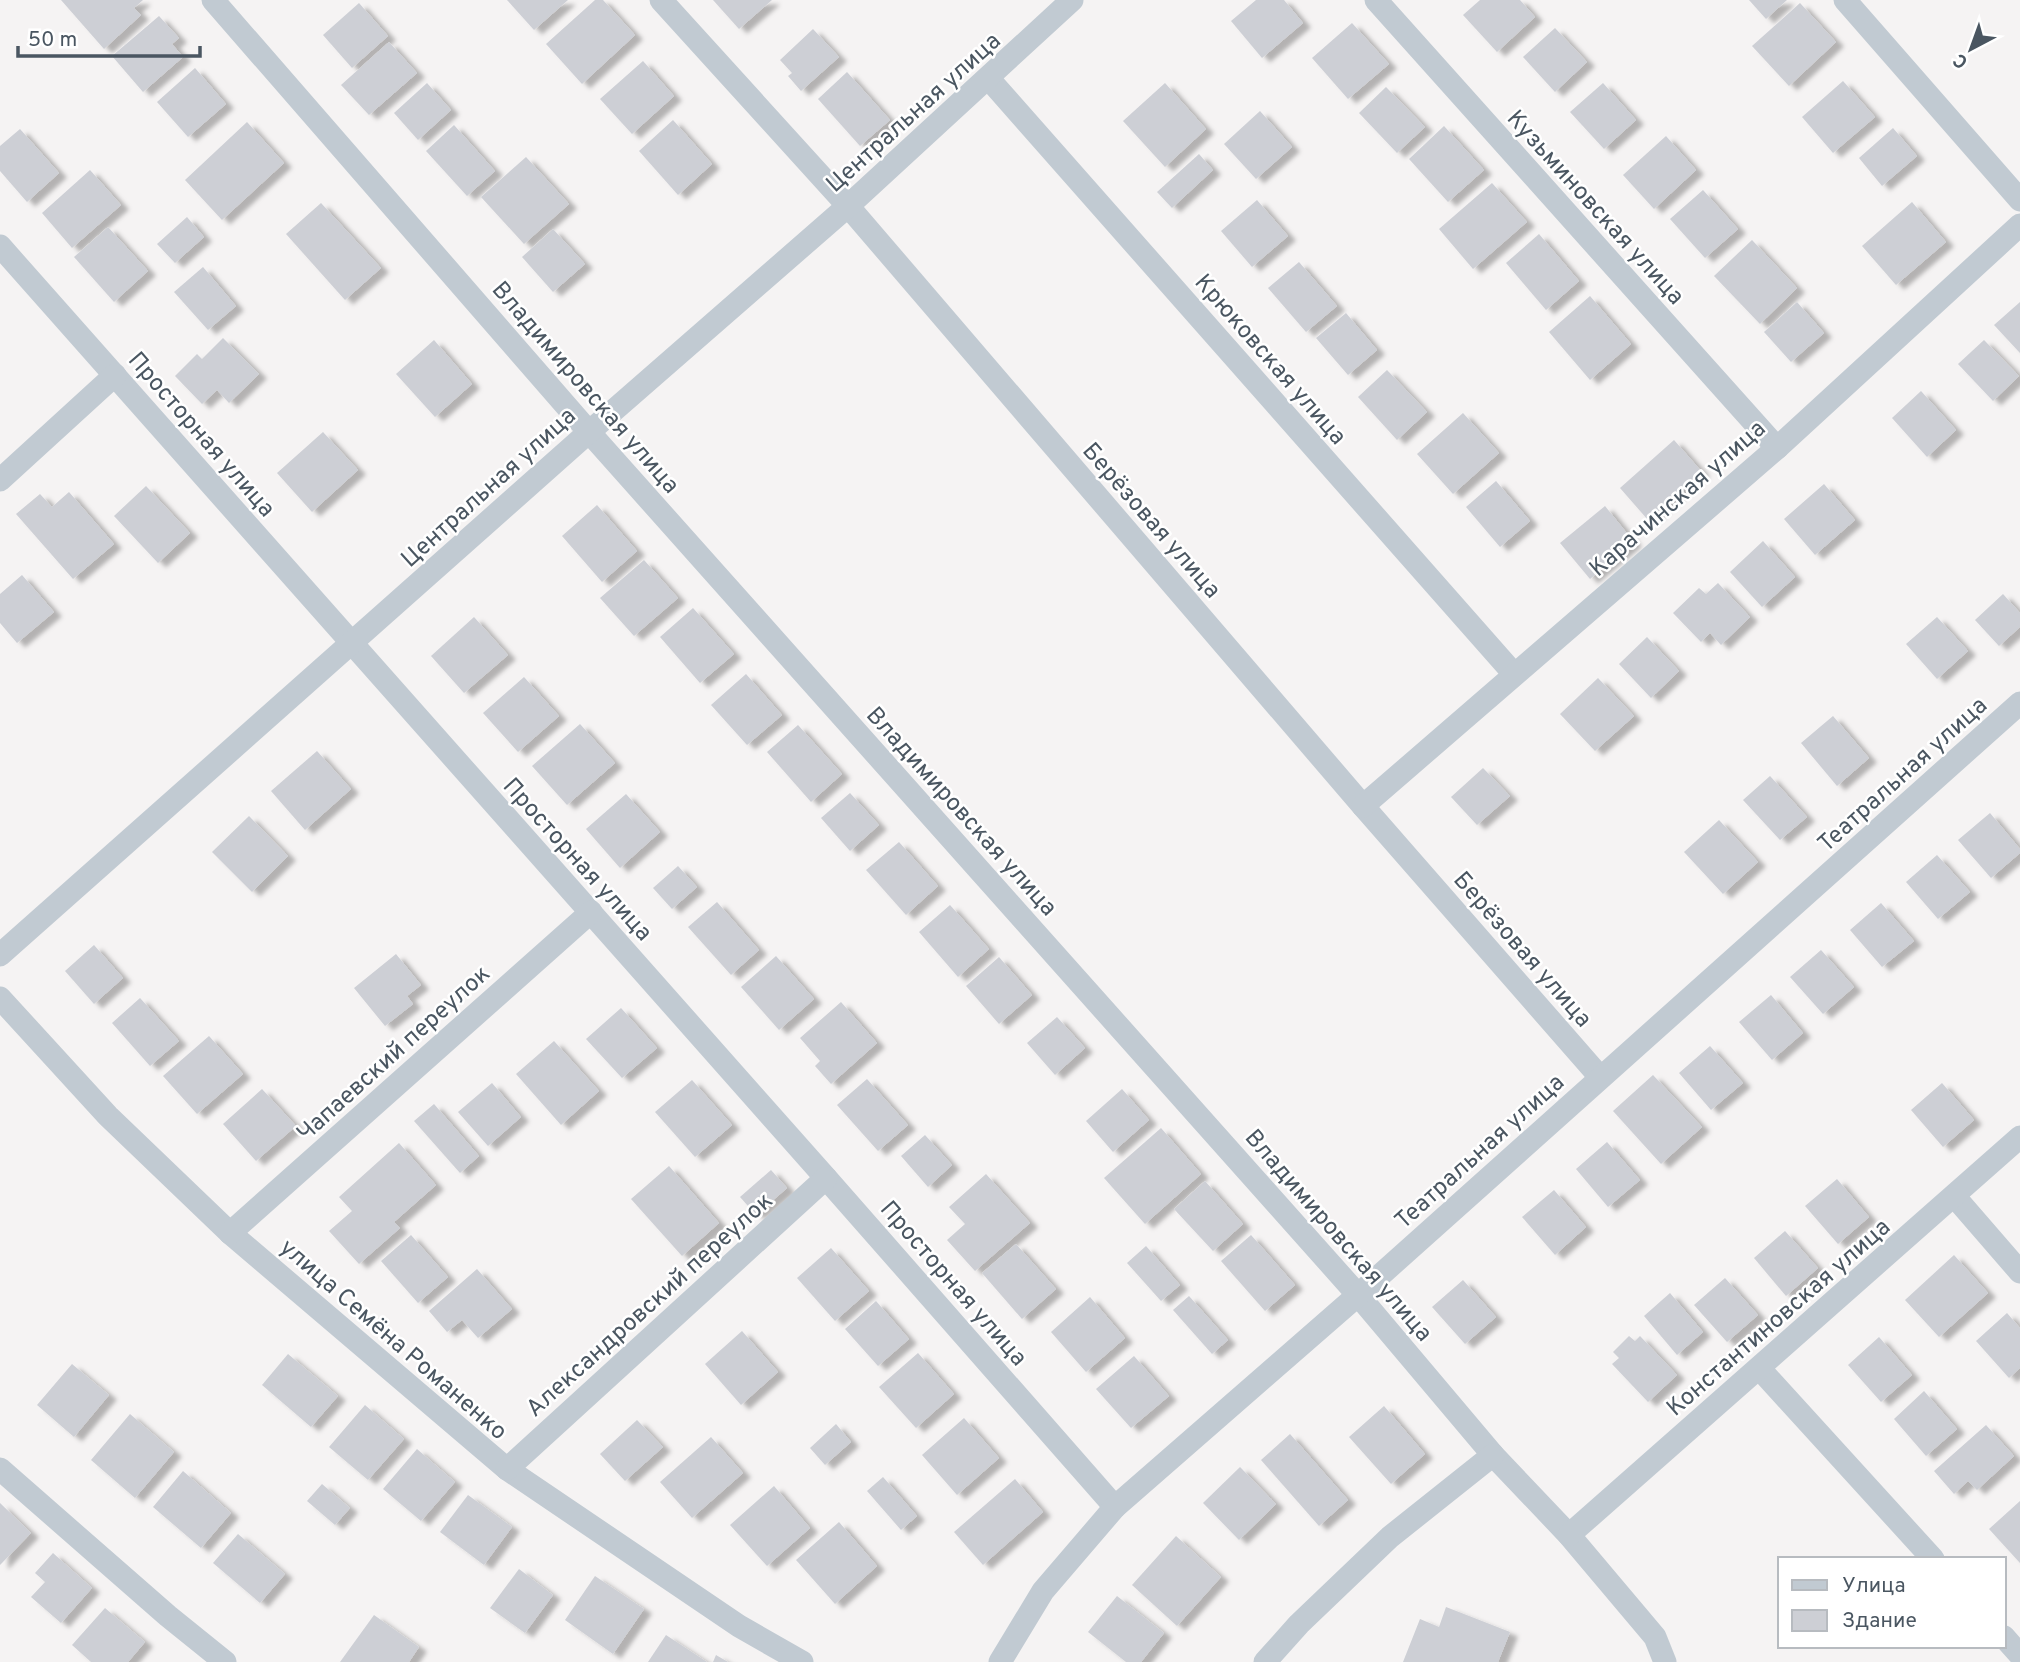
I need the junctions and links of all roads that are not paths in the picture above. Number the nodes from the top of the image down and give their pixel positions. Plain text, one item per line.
1 (212, 0) edge
2 (661, 0) edge
3 (1072, 0) edge
4 (1376, 0) edge
5 (1845, 0) edge
6 (989, 79) junction
7 (2020, 200) edge
8 (848, 206) junction
9 (2020, 225) edge
10 (0, 246) edge
11 (115, 375) junction
12 (589, 432) junction
13 (1777, 448) junction
14 (0, 480) edge
15 (351, 643) junction
16 (1514, 674) junction
17 (2020, 703) edge
18 (1363, 806) junction
19 (591, 912) junction
20 (0, 955) edge
21 (0, 998) edge
22 (1600, 1077) junction
23 (2020, 1137) edge
24 (826, 1178) junction
25 (1955, 1197) junction
26 (230, 1233) junction
27 (2020, 1272) edge
28 (1358, 1295) junction
29 (1759, 1368) junction
30 (1493, 1455) junction
31 (0, 1469) edge
32 (507, 1469) junction
33 (1115, 1507) junction
34 (1569, 1535) junction
35 (1931, 1557) edge
36 (2006, 1639) edge
37 (2020, 1654) edge
38 (225, 1662) edge
39 (802, 1662) edge
40 (1000, 1662) edge
41 (1265, 1662) edge
42 (1665, 1662) edge

1 - 12 street, Владимировская улица
2 - 8 street, Берёзовая улица
3 - 6 street, Центральная улица
4 - 13 street, Кузьминовская улица
5 - 7 street
6 - 8 street, Центральная улица
6 - 16 street, Крюковская улица
8 - 12 street, Центральная улица
8 - 18 street, Берёзовая улица
9 - 13 street, Карачинская улица
10 - 11 street, Просторная улица
11 - 14 street
11 - 15 street, Просторная улица
12 - 15 street, Центральная улица
12 - 28 street, Владимировская улица
13 - 16 street, Карачинская улица
15 - 19 street, Просторная улица
15 - 20 street, Центральная улица
16 - 18 street, Карачинская улица
17 - 22 street, Театральная улица
18 - 22 street, Берёзовая улица
19 - 24 street, Просторная улица
19 - 26 street, Чапаевский переулок
21 - 26 street, улица Семёна Романенко
22 - 28 street, Театральная улица
23 - 25 street, Константиновская улица
24 - 32 street, Александровский переулок
24 - 33 street, Просторная улица
25 - 27 street
25 - 29 street, Константиновская улица
26 - 32 street, улица Семёна Романенко
28 - 30 street, Владимировская улица
28 - 33 street, Театральная улица
29 - 34 street, Константиновская улица
29 - 35 street
30 - 34 street, Владимировская улица
30 - 41 street
31 - 38 street
32 - 39 street, улица Семёна Романенко
33 - 40 street, Театральная улица
34 - 42 street, Владимировская улица
36 - 37 street

